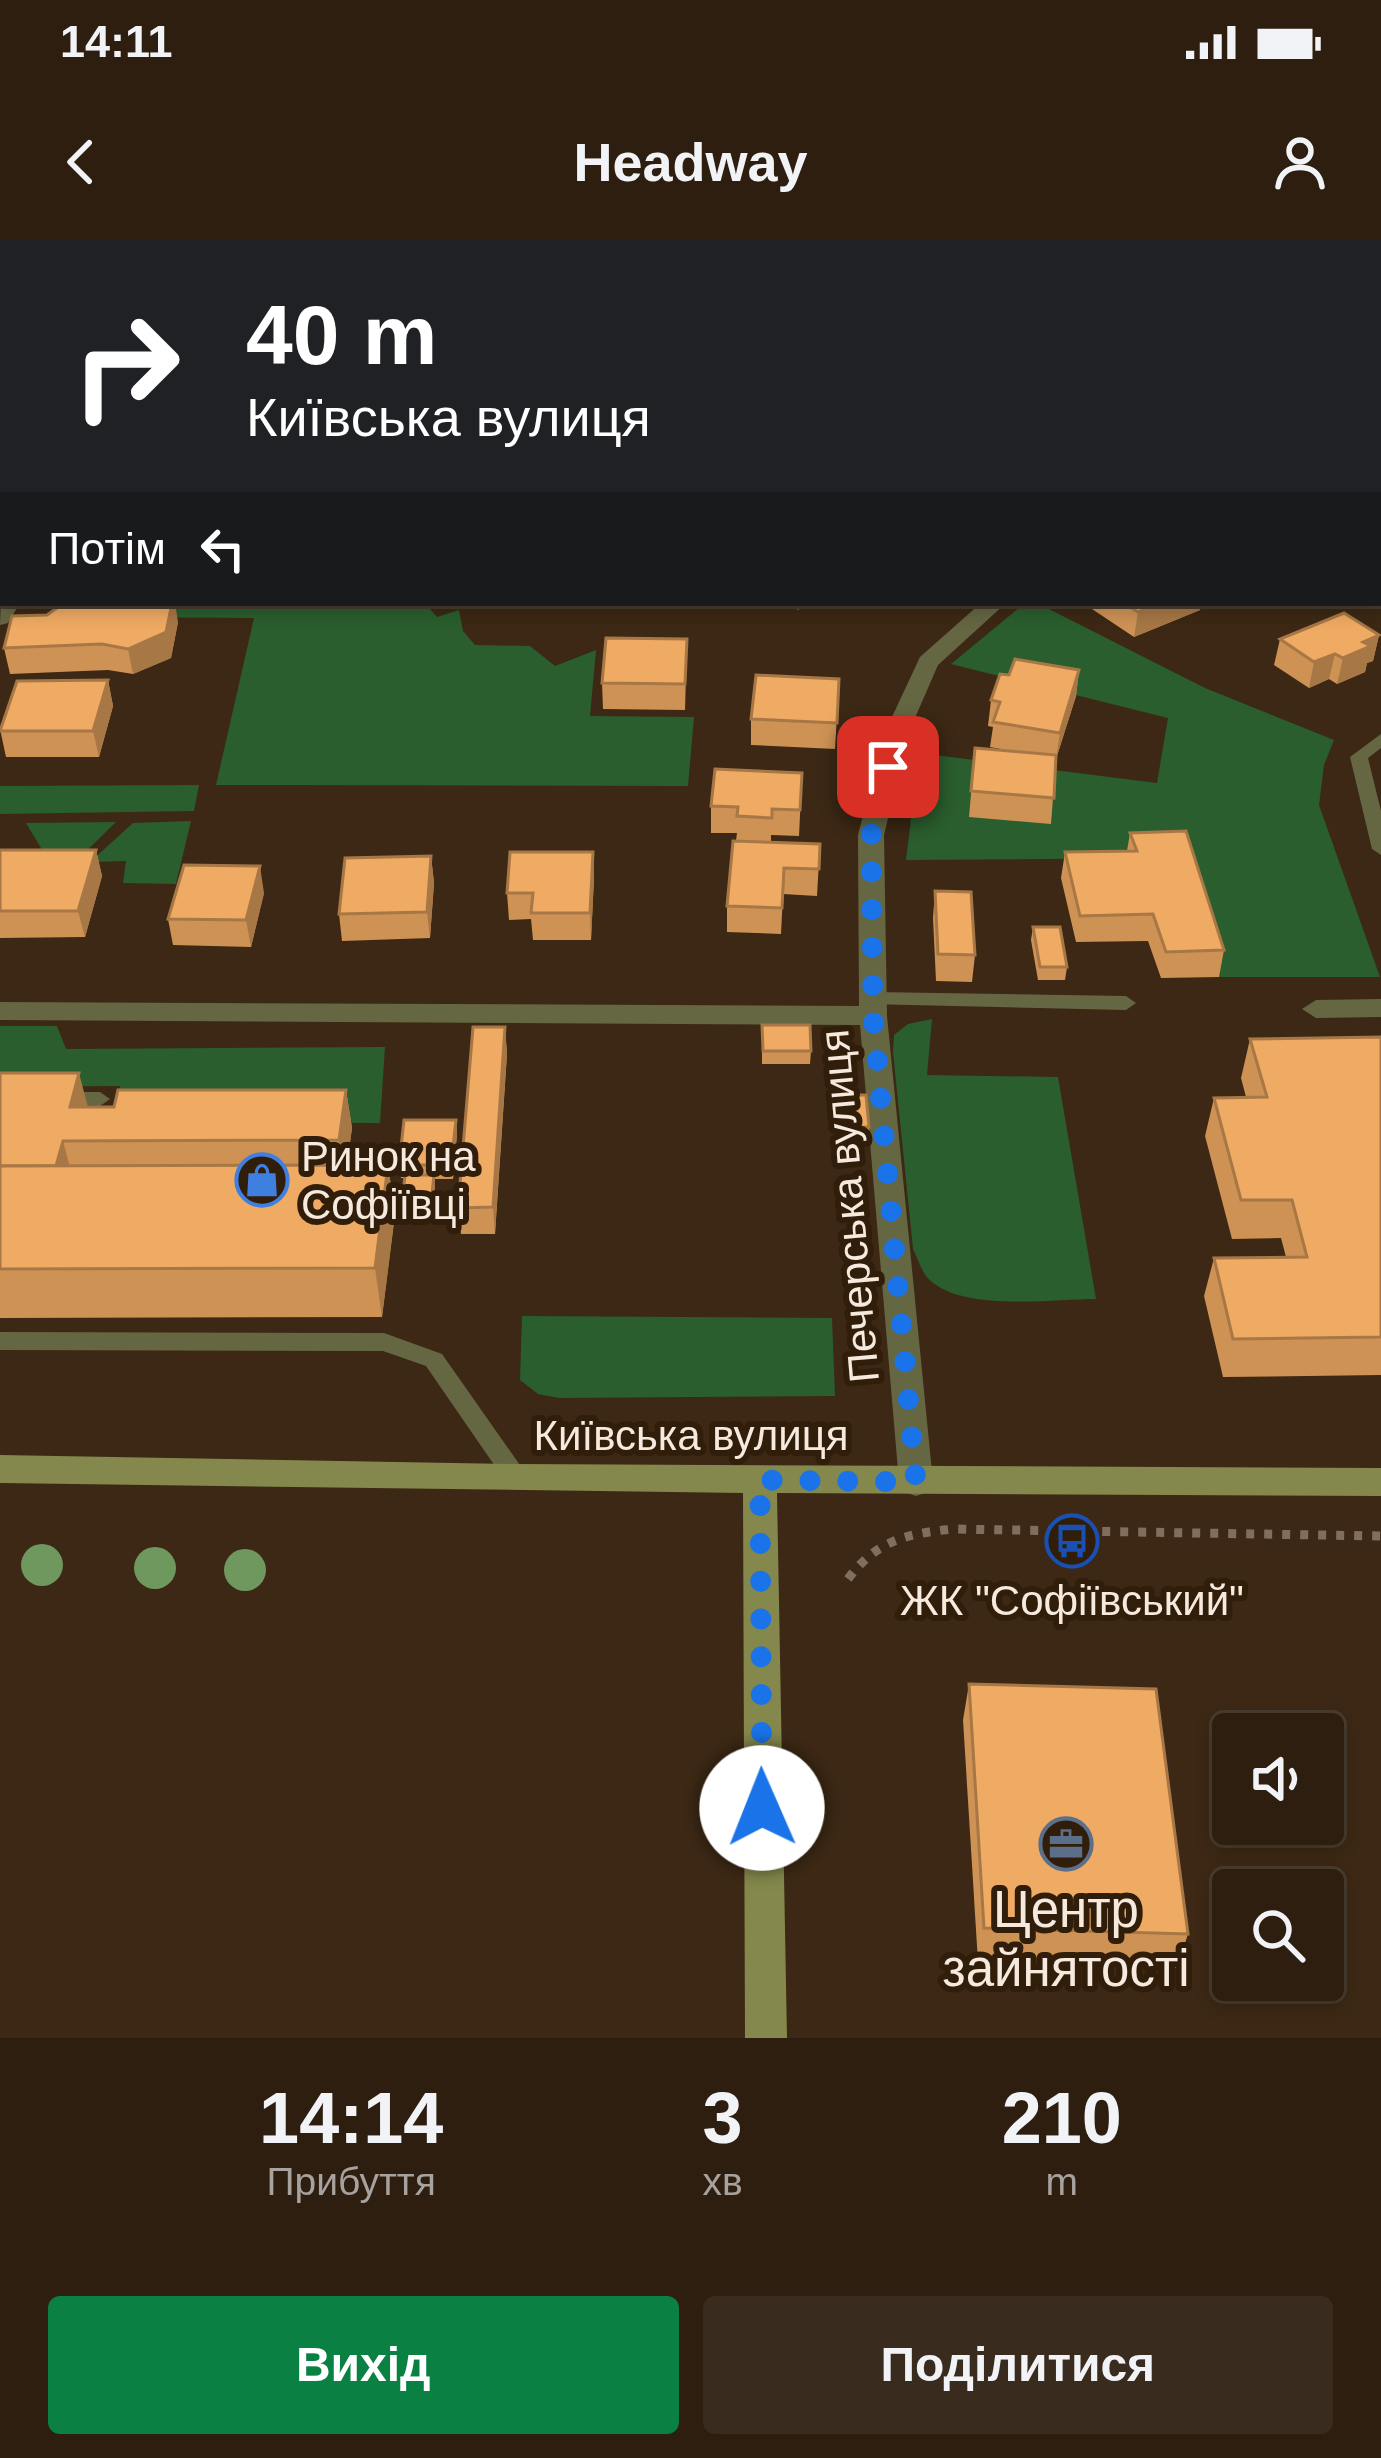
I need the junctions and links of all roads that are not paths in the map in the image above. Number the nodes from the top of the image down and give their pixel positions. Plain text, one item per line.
1 (992, 606) edge
2 (1381, 739) edge
3 (1372, 774) edge
4 (1381, 849) edge
5 (1126, 1004) dead end
6 (873, 1008) junction
7 (1381, 1008) edge
8 (1316, 1009) dead end
9 (0, 1012) edge
10 (100, 1099) dead end
11 (40, 1100) edge
12 (0, 1341) edge
13 (0, 1468) edge
14 (517, 1478) junction
15 (760, 1480) junction
16 (916, 1482) junction
17 (1381, 1482) edge
18 (766, 2038) edge

1 - 6 street, Печерська вулиця
2 - 3 lane
3 - 4 lane
5 - 6 lane
6 - 9 street
6 - 16 street, Печерська вулиця
7 - 8 street
10 - 11 lane
12 - 14 lane
13 - 14 main road, Київська вулиця
14 - 15 main road, Київська вулиця
15 - 16 main road, Київська вулиця
15 - 18 main road
16 - 17 main road, Київська вулиця

